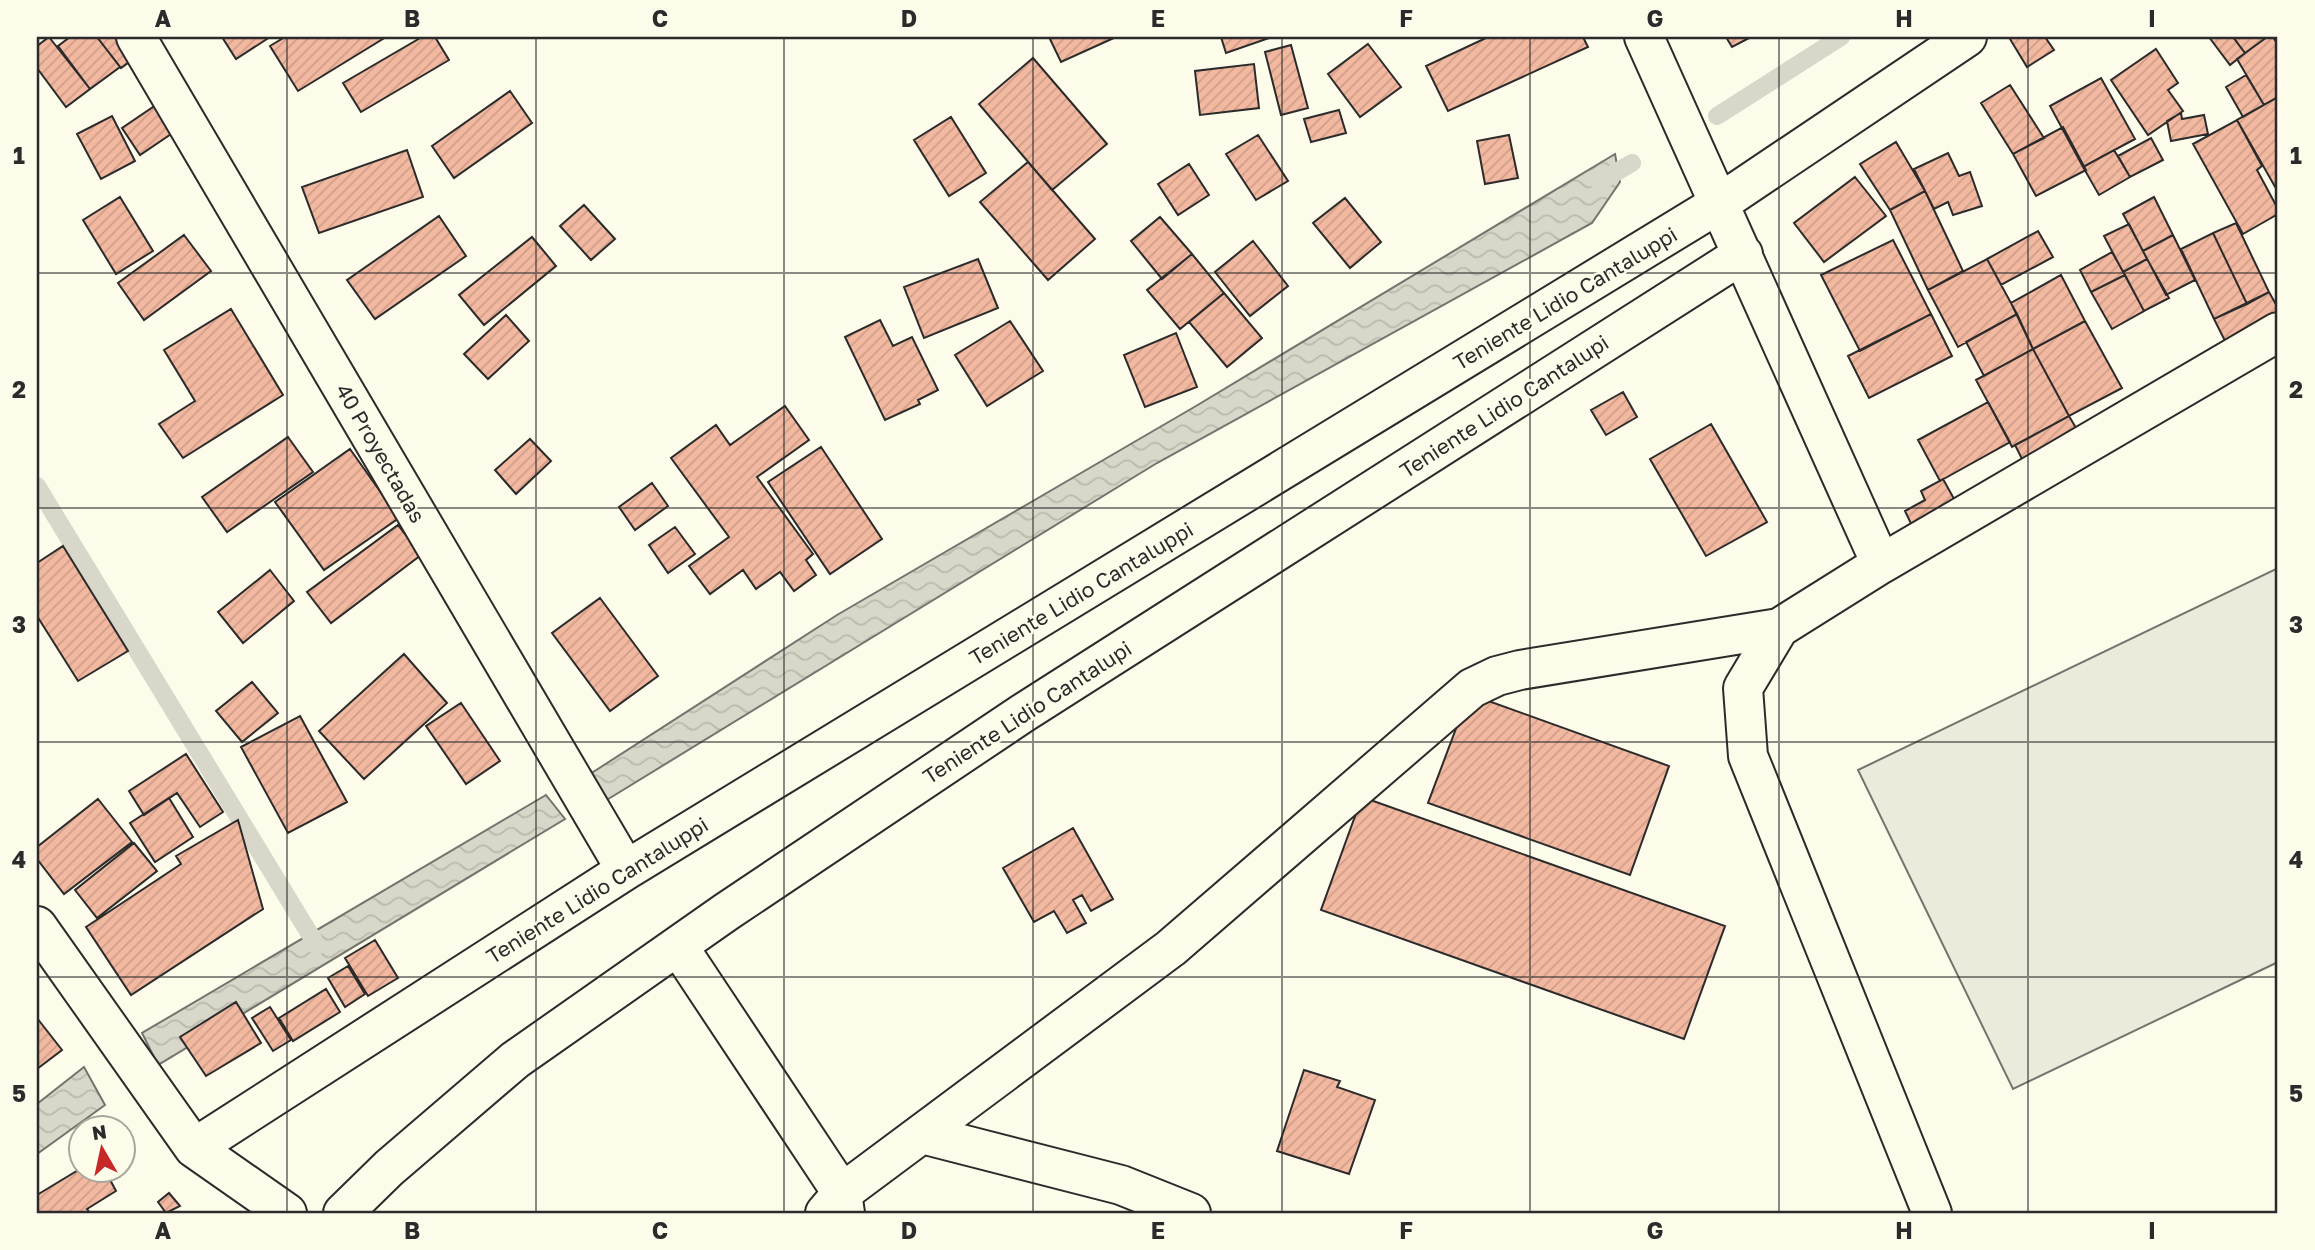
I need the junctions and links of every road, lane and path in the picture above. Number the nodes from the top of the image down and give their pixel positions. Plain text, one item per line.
1 (136, 37) edge
2 (1644, 37) edge
3 (1967, 37) edge
4 (1720, 204) junction
5 (1743, 254) junction
6 (2278, 332) edge
7 (1881, 564) junction
8 (1779, 628) junction
9 (626, 870) junction
10 (37, 926) edge
11 (678, 946) junction
12 (922, 1134) junction
13 (194, 1148) junction
14 (837, 1207) edge
15 (287, 1213) edge
16 (343, 1213) edge
17 (1191, 1213) edge
18 (1933, 1213) edge

1 - 9 street, 40 Proyectadas
2 - 4 street
3 - 4 street, Teniente Lidio Cantaluppi
4 - 5 street
4 - 9 street, Teniente Lidio Cantaluppi
5 - 7 street
5 - 11 street, Teniente Lidio Cantalupi
6 - 7 street
7 - 8 street
8 - 12 street
8 - 18 street
9 - 13 street, Teniente Lidio Cantaluppi
10 - 13 street
11 - 14 street
11 - 16 street, Teniente Lidio Cantalupi
12 - 14 street
12 - 17 street
13 - 15 street

